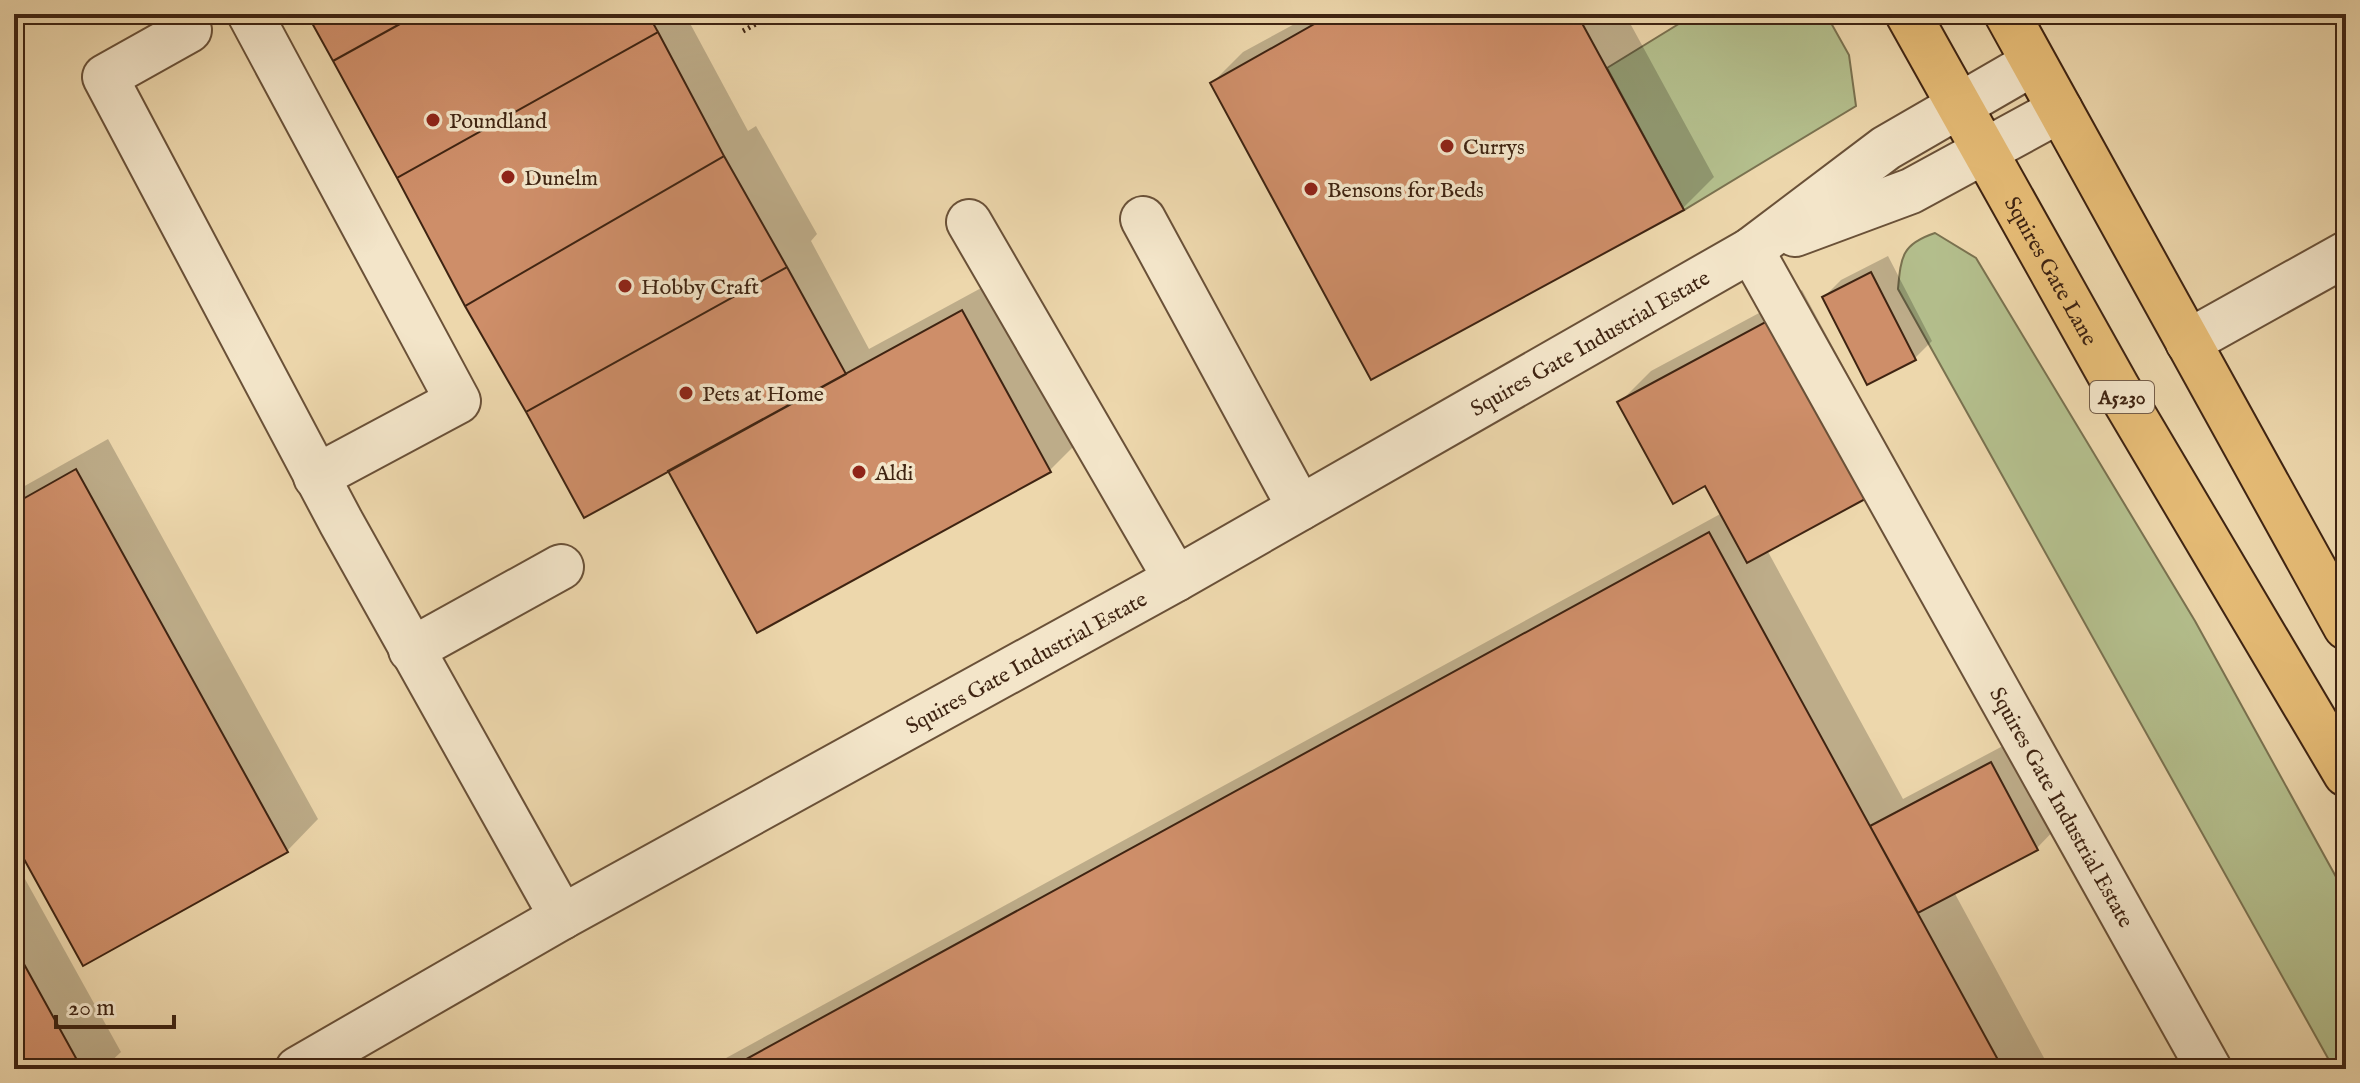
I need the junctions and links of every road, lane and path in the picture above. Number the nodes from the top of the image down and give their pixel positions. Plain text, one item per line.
1 (180, 14) edge
2 (250, 14) edge
3 (774, 14) edge
4 (1908, 14) edge
5 (2007, 14) edge
6 (743, 31) dead end
7 (2033, 63) junction
8 (1959, 106) junction
9 (2060, 110) junction
10 (1986, 153) junction
11 (1143, 219) dead end
12 (969, 222) dead end
13 (1751, 250) junction
14 (2346, 254) edge
15 (2188, 342) junction
16 (316, 477) junction
17 (1300, 508) junction
18 (561, 567) dead end
19 (1176, 579) junction
20 (2346, 627) edge
21 (411, 650) junction
22 (2346, 774) edge
23 (562, 917) junction
24 (298, 1069) edge
25 (2209, 1069) edge

1 - 16 street
2 - 16 street
3 - 6 path
4 - 8 main road, Squires Gate Lane / A5230
5 - 7 main road
7 - 8 street, Squires Gate Industrial Estate
7 - 9 main road
8 - 10 main road, Squires Gate Lane / A5230
8 - 13 street, Squires Gate Industrial Estate
9 - 10 street
9 - 15 main road
10 - 13 street
10 - 22 main road, Squires Gate Lane / A5230
11 - 17 street
12 - 19 street
13 - 17 street, Squires Gate Industrial Estate
13 - 25 street, Squires Gate Industrial Estate
14 - 15 street
15 - 20 main road
16 - 21 street
17 - 19 street, Squires Gate Industrial Estate
18 - 21 street
19 - 23 street, Squires Gate Industrial Estate
21 - 23 street
23 - 24 street, Squires Gate Industrial Estate

